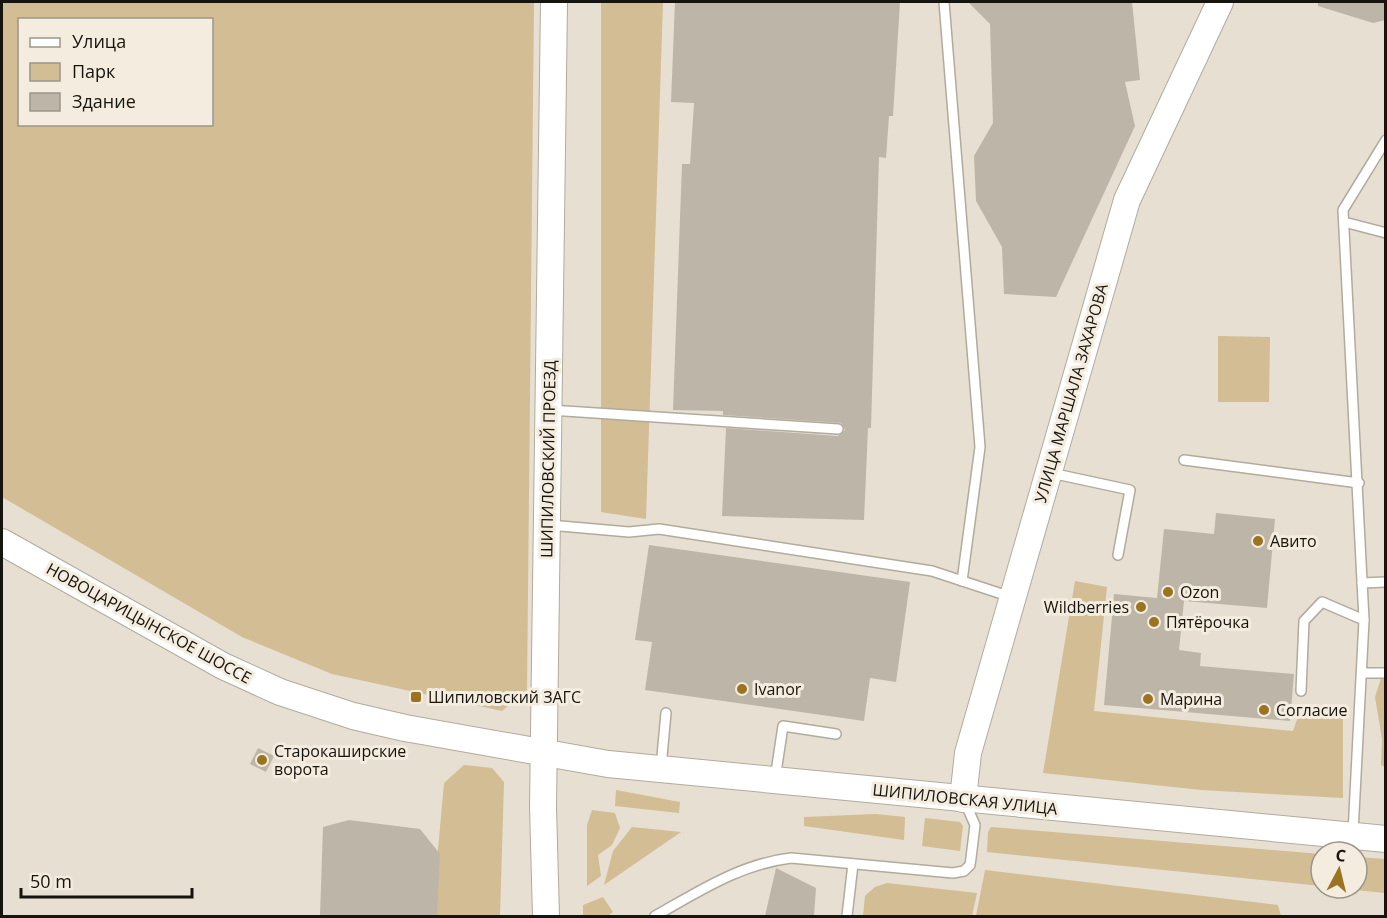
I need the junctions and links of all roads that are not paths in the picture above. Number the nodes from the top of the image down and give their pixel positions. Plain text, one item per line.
1 (554, 2) edge
2 (944, 2) edge
3 (1220, 2) edge
4 (1386, 140) edge
5 (1344, 222) junction
6 (1386, 233) edge
7 (549, 410) junction
8 (838, 429) dead end
9 (1184, 460) dead end
10 (1049, 473) junction
11 (1359, 483) junction
12 (547, 525) junction
13 (2, 542) edge
14 (1118, 555) dead end
15 (962, 581) junction
16 (1386, 582) edge
17 (1362, 583) junction
18 (1013, 597) junction
19 (1364, 620) junction
20 (1362, 673) junction
21 (1386, 673) edge
22 (1301, 691) dead end
23 (666, 713) dead end
24 (836, 734) dead end
25 (545, 752) junction
26 (661, 769) junction
27 (775, 779) junction
28 (963, 799) junction
29 (1353, 838) junction
30 (1386, 839) edge
31 (853, 864) junction
32 (546, 916) edge
33 (655, 916) edge
34 (847, 916) edge

1 - 7 main road, ШИПИЛОВСКИЙ ПРОЕЗД
2 - 15 lane
3 - 10 main road, УЛИЦА МАРШАЛА ЗАХАРОВА
4 - 5 lane
5 - 6 lane
5 - 11 lane
7 - 8 lane
7 - 12 main road, ШИПИЛОВСКИЙ ПРОЕЗД
9 - 11 lane
10 - 14 lane
10 - 18 main road, УЛИЦА МАРШАЛА ЗАХАРОВА
11 - 17 lane
12 - 15 lane
12 - 25 main road, ШИПИЛОВСКИЙ ПРОЕЗД
13 - 25 main road, НОВОЦАРИЦЫНСКОЕ ШОССЕ
15 - 18 lane
16 - 17 lane
17 - 19 lane
18 - 28 main road, УЛИЦА МАРШАЛА ЗАХАРОВА
19 - 20 lane
19 - 22 lane
20 - 21 lane
20 - 29 lane
23 - 26 lane
24 - 27 lane
25 - 26 main road, ШИПИЛОВСКАЯ УЛИЦА
25 - 32 main road, ШИПИЛОВСКИЙ ПРОЕЗД
26 - 27 main road, ШИПИЛОВСКАЯ УЛИЦА
27 - 28 main road, ШИПИЛОВСКАЯ УЛИЦА
28 - 29 main road, ШИПИЛОВСКАЯ УЛИЦА
28 - 31 lane
29 - 30 main road, ШИПИЛОВСКАЯ УЛИЦА
31 - 33 lane
31 - 34 lane

